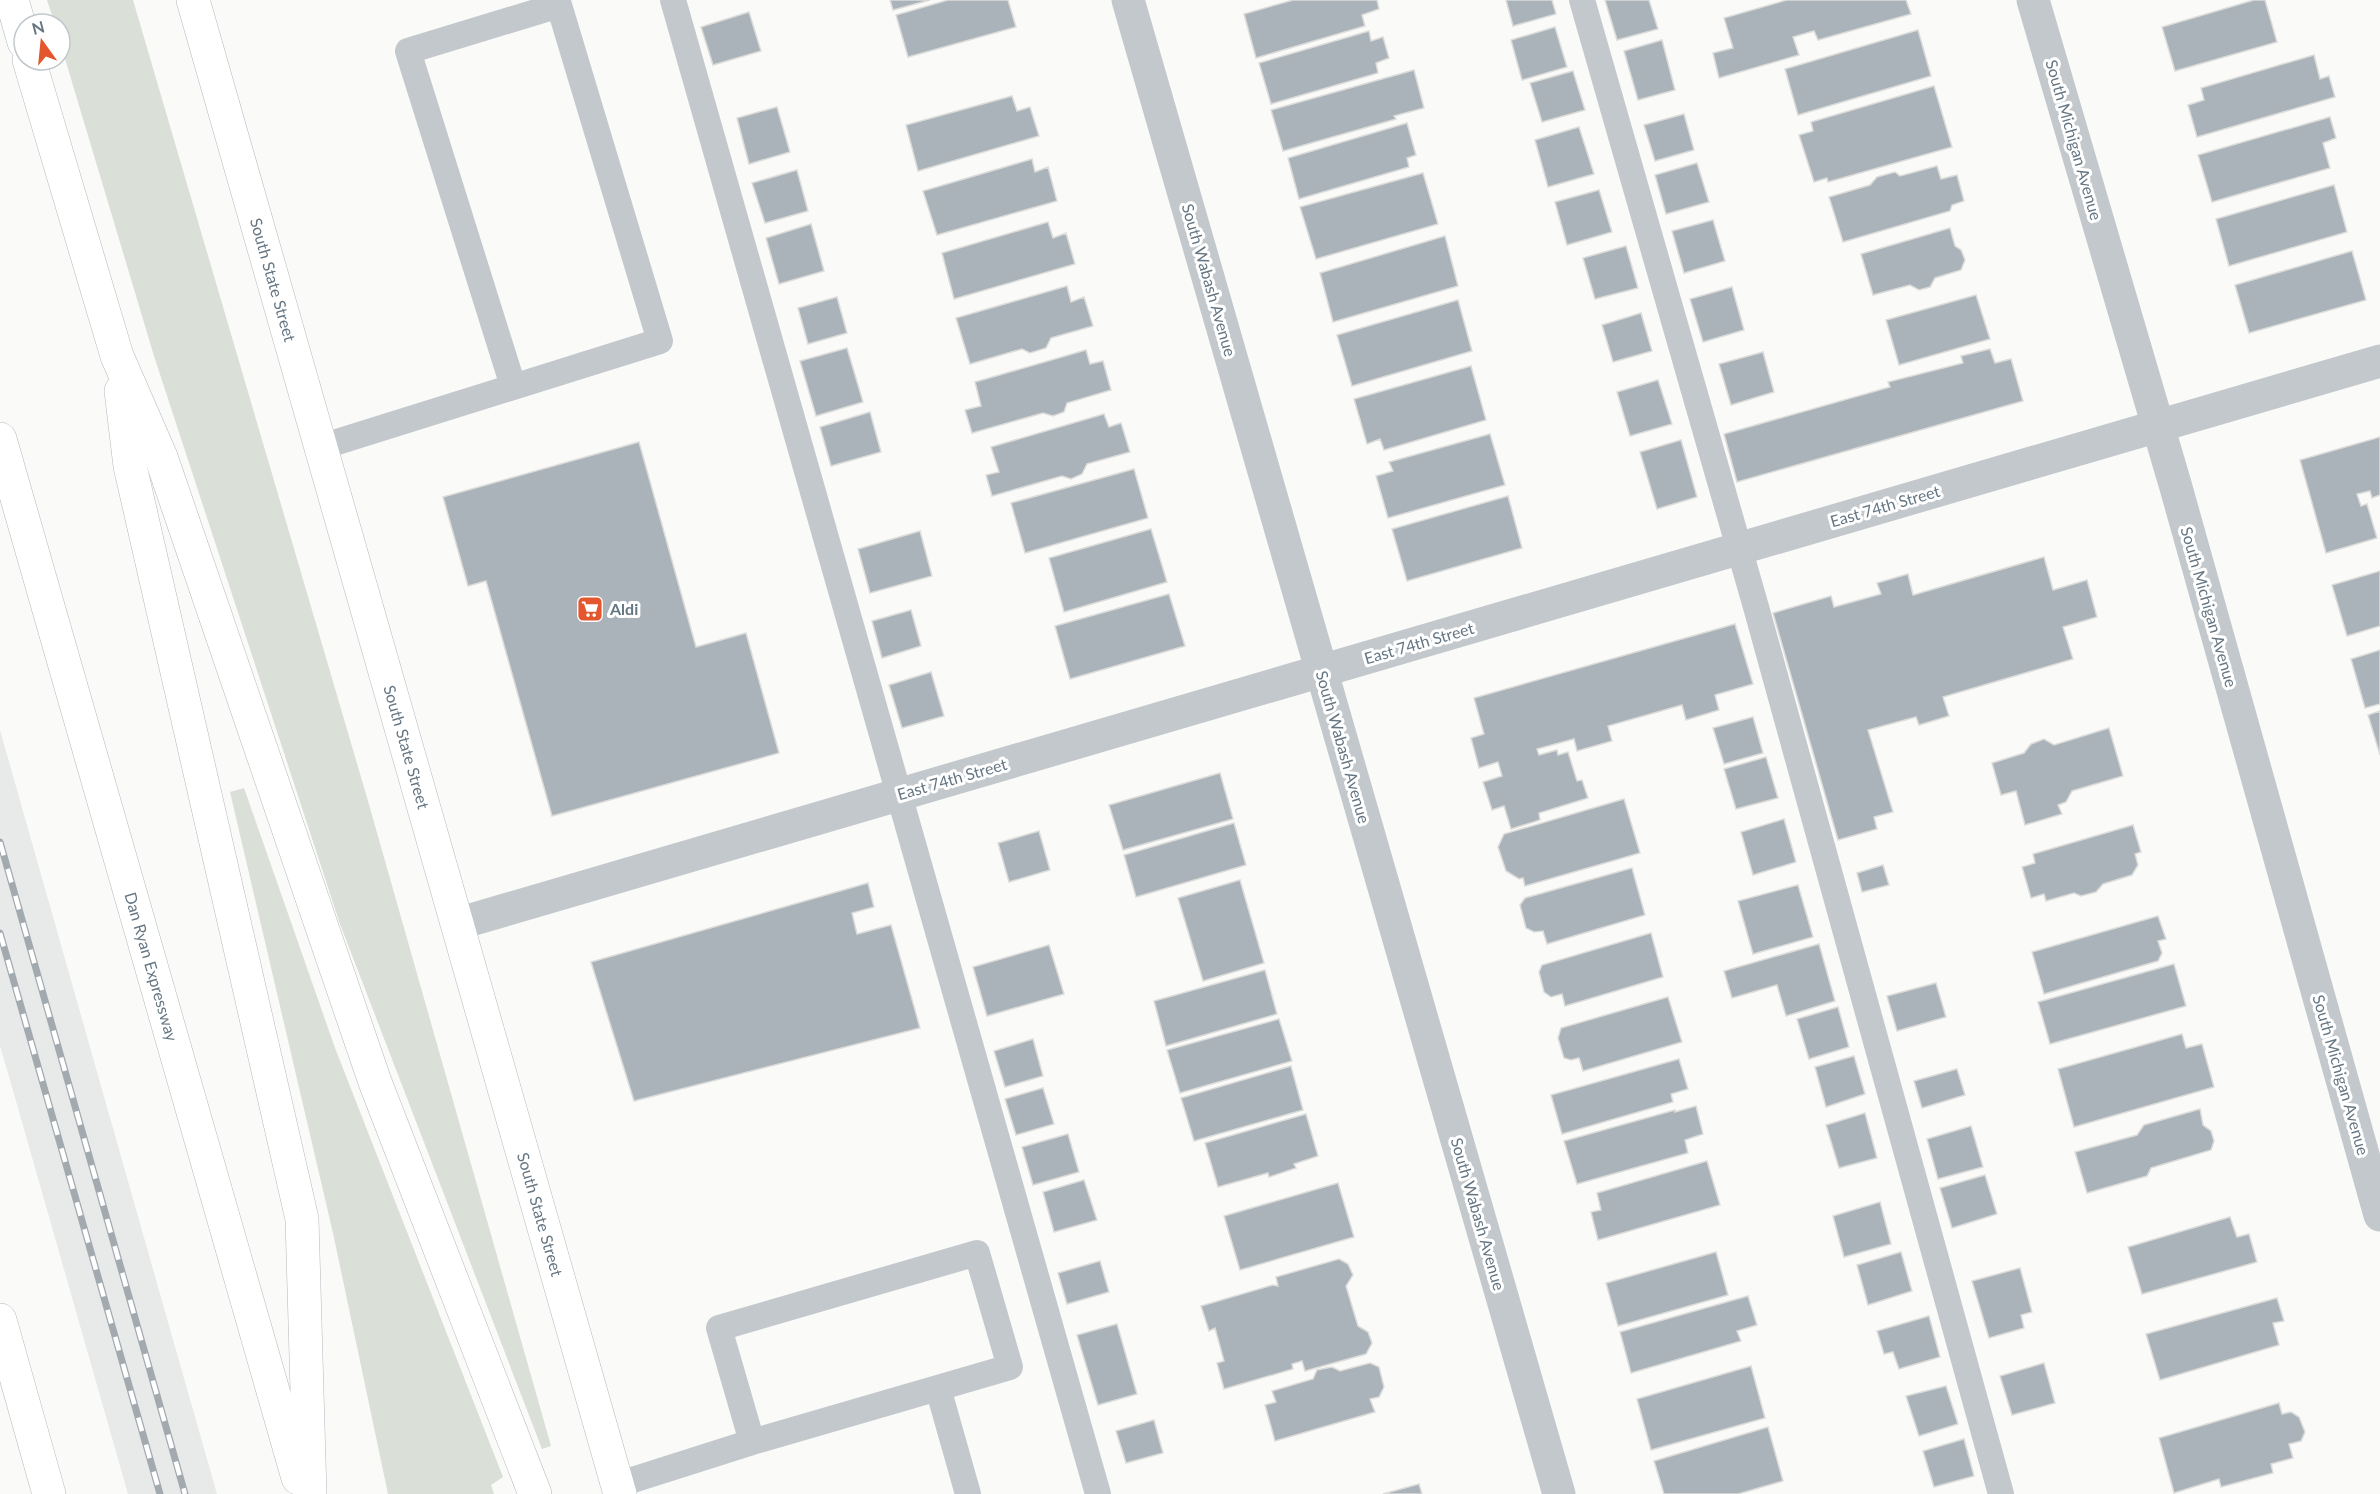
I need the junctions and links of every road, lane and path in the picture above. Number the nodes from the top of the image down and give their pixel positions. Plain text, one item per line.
1 (193, 0) edge
2 (673, 0) edge
3 (1128, 0) edge
4 (1582, 0) edge
5 (2033, 0) edge
6 (33, 72) edge
7 (117, 356) junction
8 (2380, 361) edge
9 (513, 386) junction
10 (2158, 426) junction
11 (0, 439) edge
12 (321, 447) junction
13 (1739, 549) junction
14 (1321, 671) junction
15 (900, 795) junction
16 (457, 924) junction
17 (2380, 1215) edge
18 (0, 1320) edge
19 (938, 1388) junction
20 (752, 1442) junction
21 (618, 1490) edge
22 (49, 1494) edge
23 (302, 1494) edge
24 (310, 1494) edge
25 (535, 1494) edge
26 (968, 1494) edge
27 (1098, 1494) edge
28 (1559, 1494) edge
29 (2001, 1494) edge

1 - 12 main road, South State Street
2 - 15 lane
3 - 14 street, South Wabash Avenue
4 - 13 lane
5 - 10 street, South Michigan Avenue
6 - 7 main road
7 - 24 main road
7 - 25 main road
8 - 10 street, East 74th Street
9 - 9 lane
9 - 12 lane
10 - 13 street, East 74th Street
10 - 17 street, South Michigan Avenue
11 - 23 main road, Dan Ryan Expressway
12 - 16 main road, South State Street
13 - 14 street, East 74th Street
13 - 29 lane
14 - 15 street, East 74th Street
14 - 28 street, South Wabash Avenue
15 - 16 street, East 74th Street
15 - 27 lane
16 - 21 main road, South State Street
18 - 22 main road
19 - 20 lane
19 - 20 lane
19 - 26 lane
20 - 21 lane

